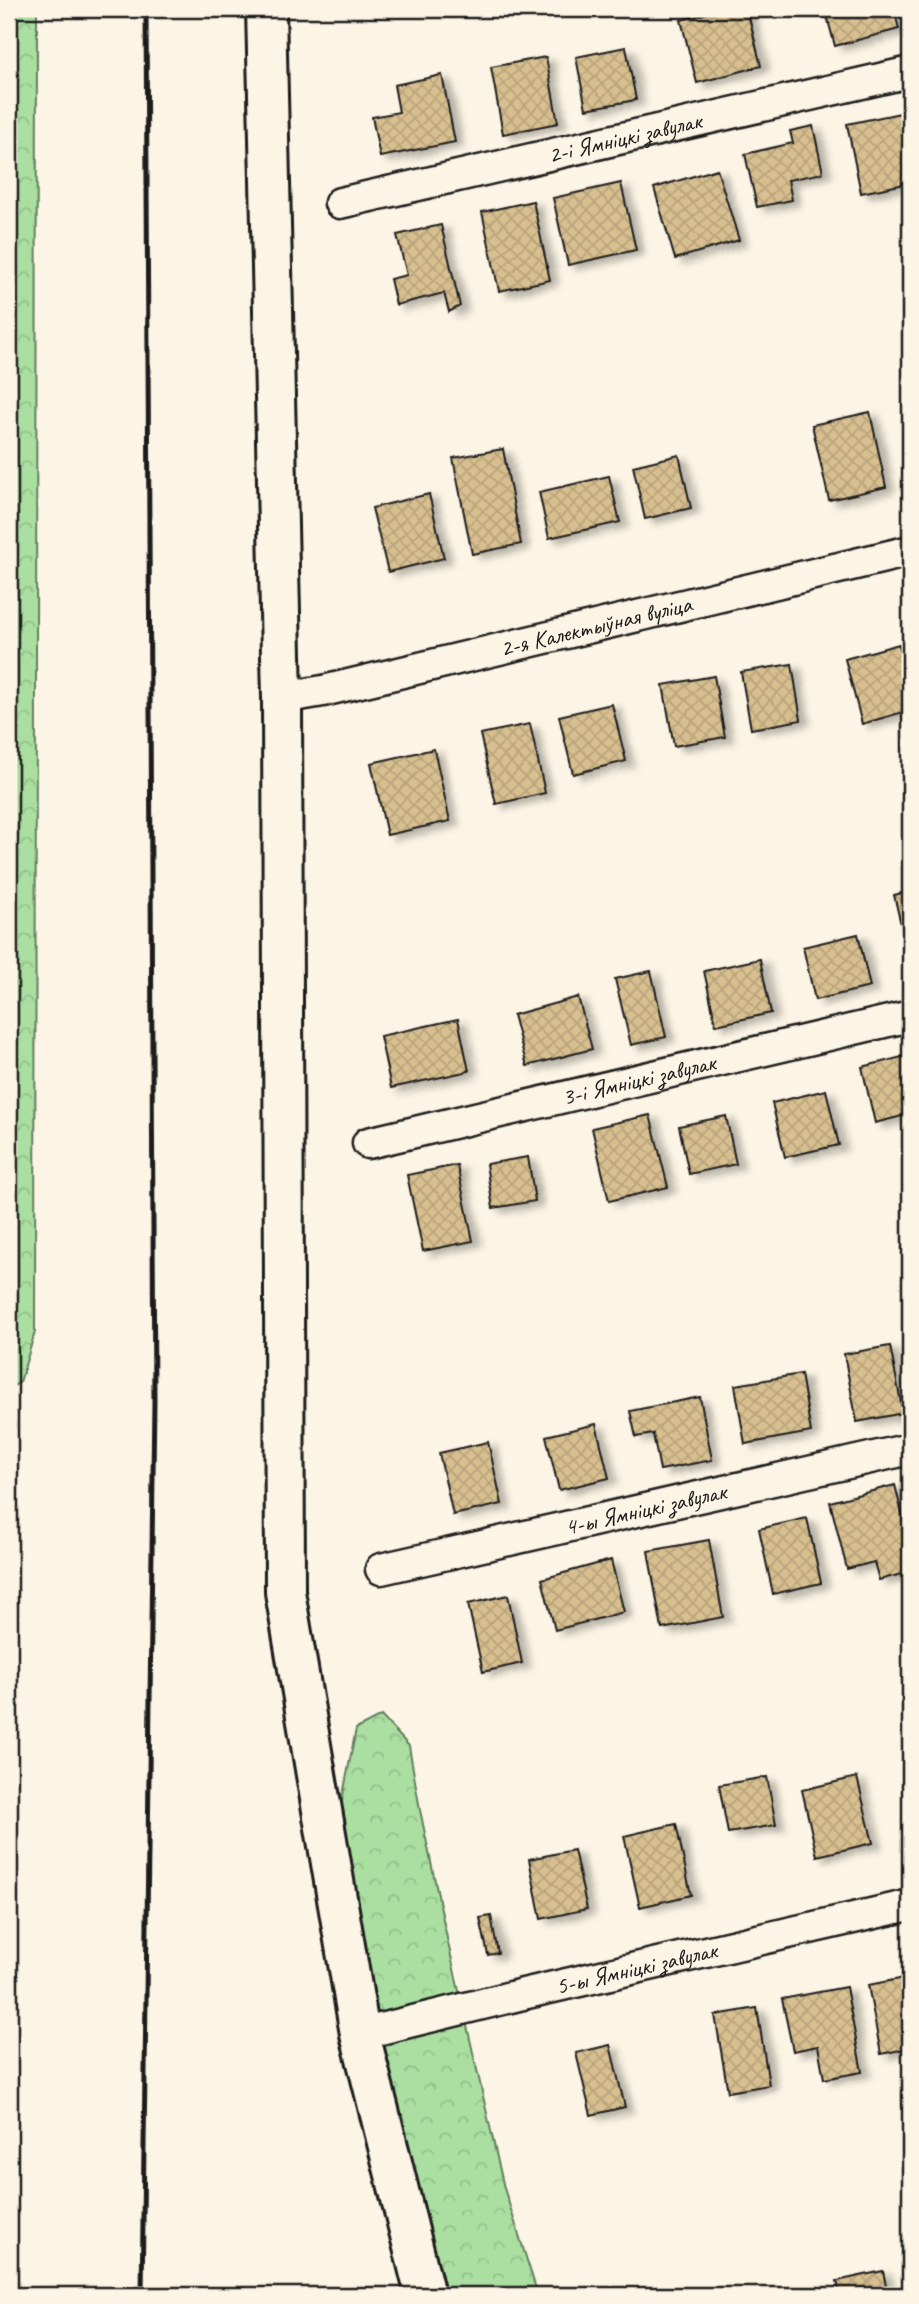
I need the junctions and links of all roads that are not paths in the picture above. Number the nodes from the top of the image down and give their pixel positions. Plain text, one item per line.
1 (267, 9) edge
2 (910, 72) edge
3 (340, 202) dead end
4 (910, 551) edge
5 (282, 698) junction
6 (910, 1016) edge
7 (368, 1143) dead end
8 (910, 1449) edge
9 (381, 1569) dead end
10 (910, 1905) edge
11 (360, 2034) junction
12 (425, 2295) edge

1 - 5 main road
2 - 3 street, 2-і Ямніцкі завулак
4 - 5 street, 2-я Калектыўная вуліца
5 - 11 main road
6 - 7 street, 3-і Ямніцкі завулак
8 - 9 street, 4-ы Ямніцкі завулак
10 - 11 street, 5-ы Ямніцкі завулак
11 - 12 main road

